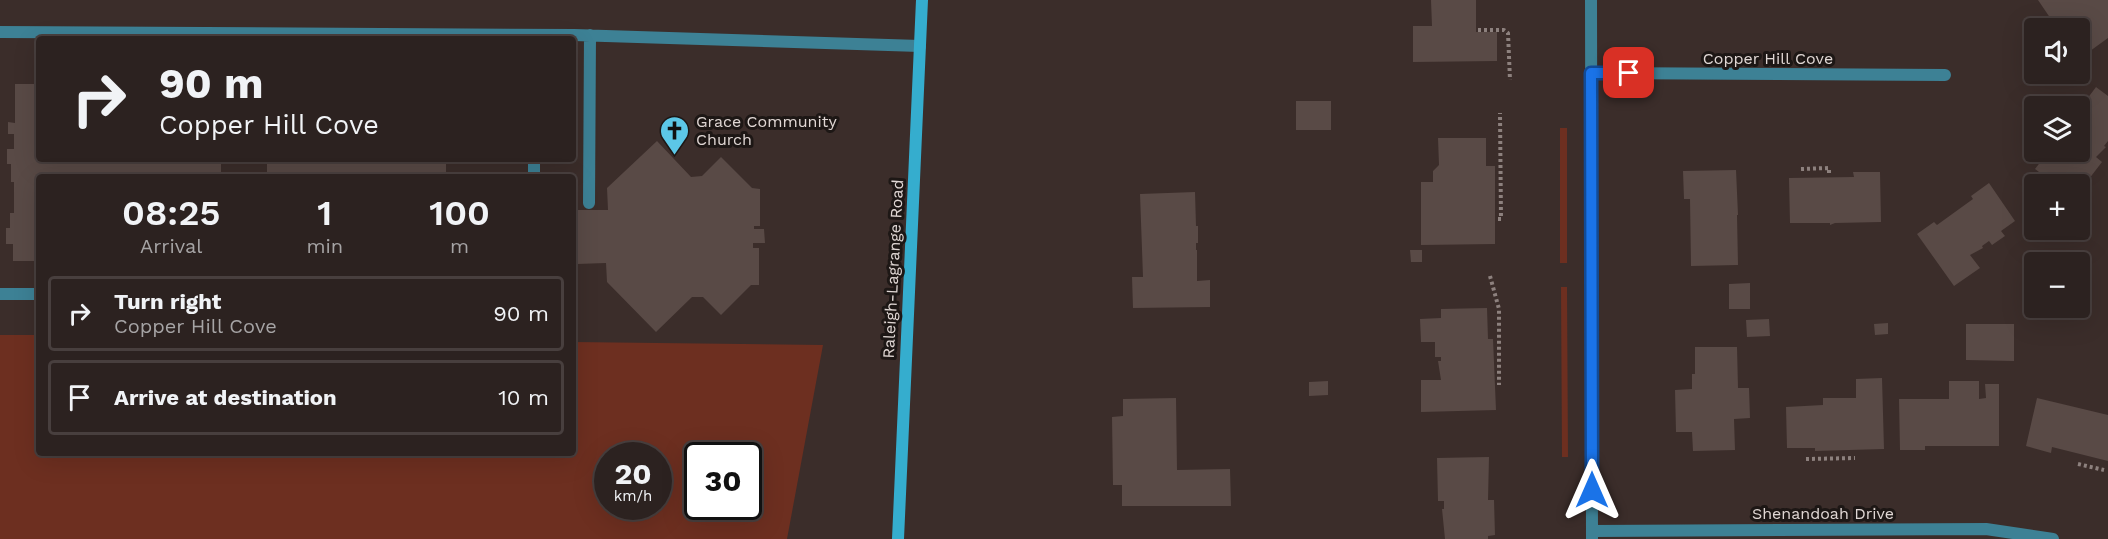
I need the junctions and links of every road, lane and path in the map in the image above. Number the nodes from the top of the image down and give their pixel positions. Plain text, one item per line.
1 (922, 0) edge
2 (1591, 0) edge
3 (1478, 30) dead end
4 (0, 32) edge
5 (590, 35) junction
6 (430, 36) edge
7 (564, 36) edge
8 (920, 46) junction
9 (1591, 73) junction
10 (1945, 75) dead end
11 (1510, 80) dead end
12 (1500, 113) dead end
13 (1801, 169) dead end
14 (1829, 175) dead end
15 (589, 203) dead end
16 (1498, 219) dead end
17 (1490, 276) dead end
18 (0, 294) edge
19 (36, 294) edge
20 (1499, 385) dead end
21 (1855, 458) dead end
22 (1806, 459) dead end
23 (2078, 464) dead end
24 (2104, 470) dead end
25 (1592, 535) edge
26 (898, 539) edge
27 (2053, 539) edge

1 - 8 main road, Raleigh-Lagrange Road
2 - 9 street
3 - 11 path
4 - 6 street
5 - 7 street
5 - 8 street
5 - 15 street
8 - 26 main road, Raleigh-Lagrange Road
9 - 10 street, Copper Hill Cove
9 - 25 street
12 - 16 path
13 - 14 path
17 - 20 path
18 - 19 street
21 - 22 path
23 - 24 path
25 - 27 street, Shenandoah Drive

